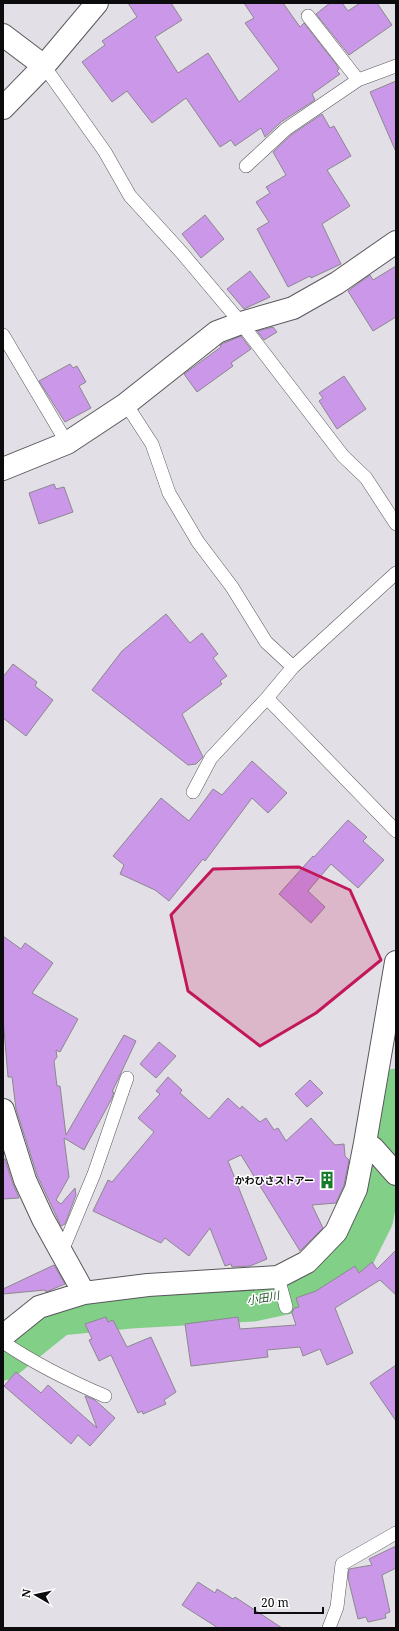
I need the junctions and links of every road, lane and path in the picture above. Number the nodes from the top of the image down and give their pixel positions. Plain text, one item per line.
1 (97, 3) edge
2 (308, 16) dead end
3 (3, 35) edge
4 (44, 66) junction
5 (396, 66) edge
6 (358, 80) junction
7 (3, 108) edge
8 (246, 166) dead end
9 (396, 242) edge
10 (241, 323) junction
11 (3, 335) edge
12 (126, 404) junction
13 (67, 443) junction
14 (3, 469) edge
15 (396, 524) edge
16 (396, 573) edge
17 (293, 667) junction
18 (267, 698) junction
19 (193, 792) dead end
20 (396, 831) edge
21 (396, 962) edge
22 (127, 1078) dead end
23 (3, 1110) edge
24 (369, 1146) junction
25 (393, 1170) edge
26 (62, 1251) junction
27 (279, 1279) junction
28 (84, 1293) junction
29 (286, 1307) dead end
30 (3, 1336) edge
31 (3, 1342) edge
32 (105, 1396) dead end
33 (396, 1533) edge
34 (329, 1628) edge

1 - 4 street
2 - 6 lane
3 - 4 street
4 - 7 street
4 - 10 lane
5 - 6 lane
6 - 8 lane
9 - 10 street
10 - 12 street
10 - 15 lane
11 - 13 lane
12 - 13 street
12 - 17 lane
13 - 14 street
16 - 17 lane
17 - 18 lane
18 - 19 lane
18 - 20 lane
21 - 24 street
22 - 26 lane
23 - 26 street
24 - 25 street
24 - 27 street
26 - 28 street
27 - 28 street
27 - 29 lane
28 - 30 street
31 - 32 lane
33 - 34 lane

